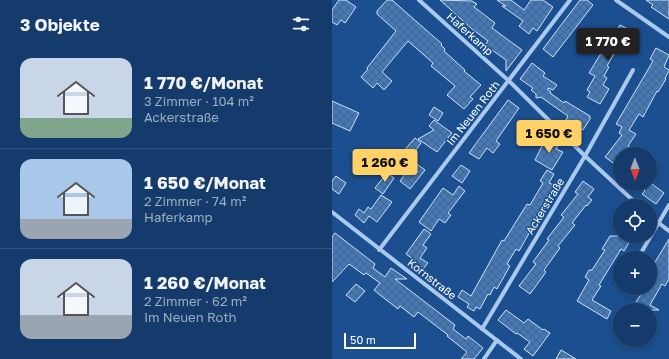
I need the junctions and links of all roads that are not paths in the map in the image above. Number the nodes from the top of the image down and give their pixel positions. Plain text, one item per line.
1 (419, 0) edge
2 (570, 0) edge
3 (616, 0) edge
4 (669, 37) edge
5 (633, 70) dead end
6 (509, 82) junction
7 (585, 156) junction
8 (631, 199) edge
9 (669, 205) edge
10 (332, 212) edge
11 (658, 223) junction
12 (669, 231) edge
13 (379, 250) junction
14 (642, 251) edge
15 (482, 329) junction
16 (497, 340) junction
17 (484, 359) edge
18 (521, 359) edge

1 - 6 street, Haferkamp
2 - 6 street
3 - 4 street
5 - 7 street, Ackerstraße
6 - 7 street, Haferkamp
6 - 13 street, Im Neuen Roth
7 - 8 street, Haferkamp
7 - 15 street, Ackerstraße
9 - 11 street
10 - 13 street, Kornstraße
11 - 12 street
11 - 14 street
13 - 15 street, Kornstraße
15 - 16 street, Kornstraße
16 - 17 street
16 - 18 street, Kornstraße

